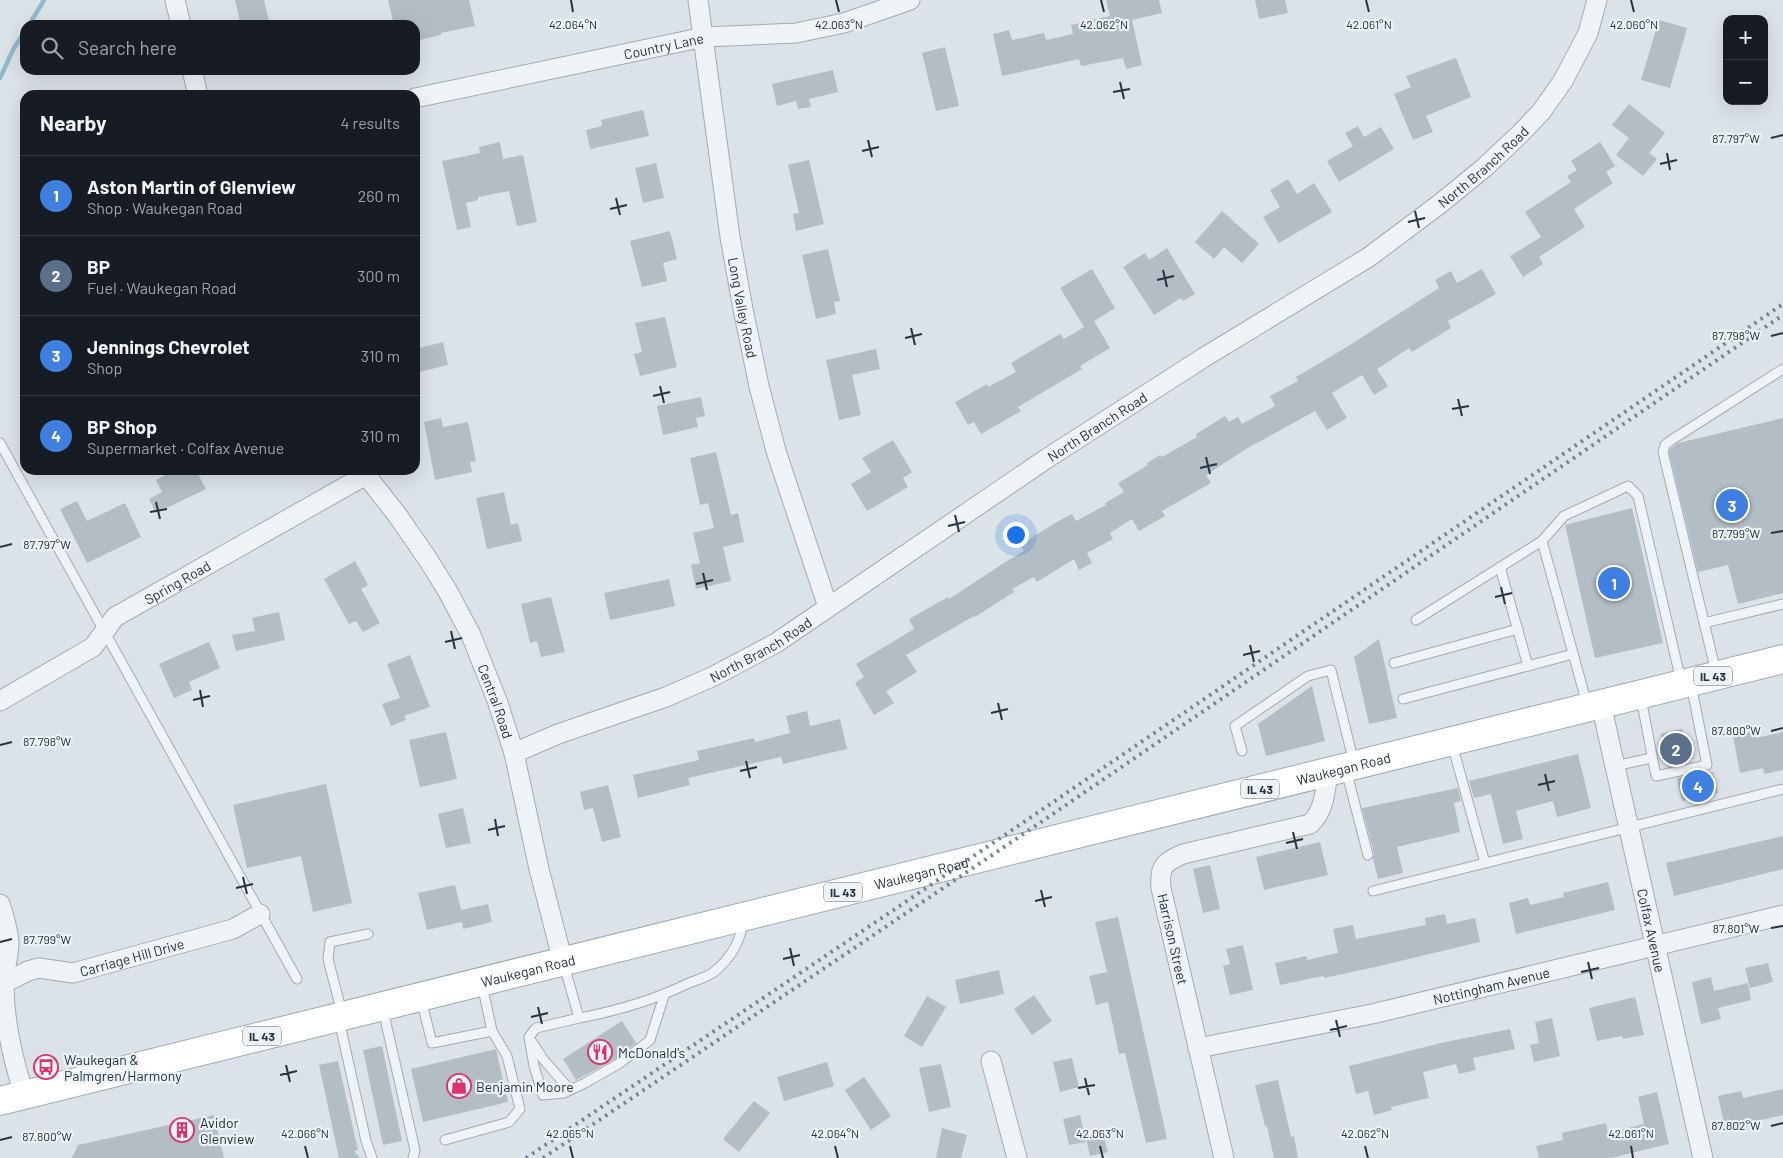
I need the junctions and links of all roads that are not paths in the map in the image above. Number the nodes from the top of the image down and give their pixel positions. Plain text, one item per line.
1 (175, 0) edge
2 (698, 0) edge
3 (910, 0) edge
4 (1597, 0) edge
5 (180, 20) edge
6 (704, 37) junction
7 (193, 75) edge
8 (197, 90) edge
9 (420, 97) edge
10 (1783, 369) edge
11 (0, 443) edge
12 (359, 475) edge
13 (366, 475) edge
14 (1542, 541) junction
15 (1500, 567) junction
16 (1783, 604) edge
17 (828, 608) junction
18 (1416, 620) dead end
19 (1704, 623) junction
20 (1518, 629) junction
21 (105, 632) junction
22 (1573, 654) junction
23 (1783, 659) edge
24 (1394, 663) dead end
25 (1528, 666) junction
26 (1717, 675) junction
27 (1686, 683) junction
28 (1640, 694) junction
29 (1403, 699) dead end
30 (0, 701) edge
31 (1594, 705) junction
32 (1451, 741) junction
33 (1242, 750) dead end
34 (514, 752) junction
35 (1652, 758) junction
36 (1614, 766) junction
37 (1342, 768) junction
38 (1783, 790) edge
39 (1628, 828) junction
40 (1368, 855) dead end
41 (1485, 863) junction
42 (1373, 891) dead end
43 (0, 904) edge
44 (260, 914) junction
45 (1783, 915) edge
46 (744, 917) junction
47 (368, 934) dead end
48 (1654, 945) junction
49 (563, 962) junction
50 (297, 979) dead end
51 (482, 982) junction
52 (2, 984) edge
53 (664, 996) junction
54 (420, 997) junction
55 (382, 1006) junction
56 (340, 1016) junction
57 (579, 1018) junction
58 (492, 1031) junction
59 (529, 1037) junction
60 (1198, 1048) junction
61 (991, 1061) dead end
62 (570, 1090) junction
63 (12, 1098) edge
64 (445, 1140) dead end
65 (372, 1158) edge
66 (413, 1158) edge
67 (1017, 1158) edge
68 (1223, 1158) edge
69 (1703, 1158) edge

1 - 5 street
2 - 6 street, Long Valley Road
3 - 6 street, Country Lane
4 - 17 street, North Branch Road
6 - 9 street, Country Lane
6 - 17 street, Long Valley Road
7 - 8 street
10 - 19 lane
11 - 21 lane
12 - 21 street, Spring Road
13 - 34 street, Central Road
14 - 15 lane
14 - 22 lane
14 - 27 lane
15 - 18 lane
15 - 20 lane
16 - 19 lane
17 - 34 street, North Branch Road
19 - 26 lane
20 - 24 lane
20 - 25 lane
21 - 30 street, Spring Road
21 - 44 lane
22 - 25 lane
22 - 31 lane
23 - 26 main road, Waukegan Road / IL 43
25 - 29 lane
26 - 27 main road, Waukegan Road / IL 43
27 - 28 main road, Waukegan Road / IL 43
27 - 35 lane
28 - 31 main road, Waukegan Road / IL 43
28 - 35 lane
31 - 32 main road, Waukegan Road / IL 43
31 - 36 street, Colfax Avenue
32 - 37 main road, Waukegan Road / IL 43
32 - 41 lane
33 - 37 lane
34 - 49 street, Central Road
35 - 36 lane
36 - 39 street, Colfax Avenue
37 - 40 lane
37 - 46 main road, Waukegan Road / IL 43
37 - 60 street, Harrison Street
38 - 39 lane
39 - 41 lane
39 - 48 street, Colfax Avenue
41 - 42 lane
43 - 52 street
44 - 50 lane
44 - 52 street, Carriage Hill Drive
45 - 48 street, Nottingham Avenue
46 - 49 main road, Waukegan Road / IL 43
46 - 53 lane
47 - 56 lane
48 - 60 street, Nottingham Avenue
48 - 69 street, Colfax Avenue
49 - 51 main road, Waukegan Road / IL 43
49 - 57 lane
51 - 54 main road, Waukegan Road / IL 43
51 - 58 lane
52 - 63 street
53 - 57 lane
53 - 62 lane
54 - 55 main road, Waukegan Road / IL 43
54 - 58 lane
55 - 56 main road, Waukegan Road / IL 43
55 - 66 lane
56 - 63 main road, Waukegan Road / IL 43
56 - 65 lane
57 - 59 lane
58 - 64 lane
59 - 62 lane
59 - 62 lane
60 - 68 street, Harrison Street
61 - 67 street

